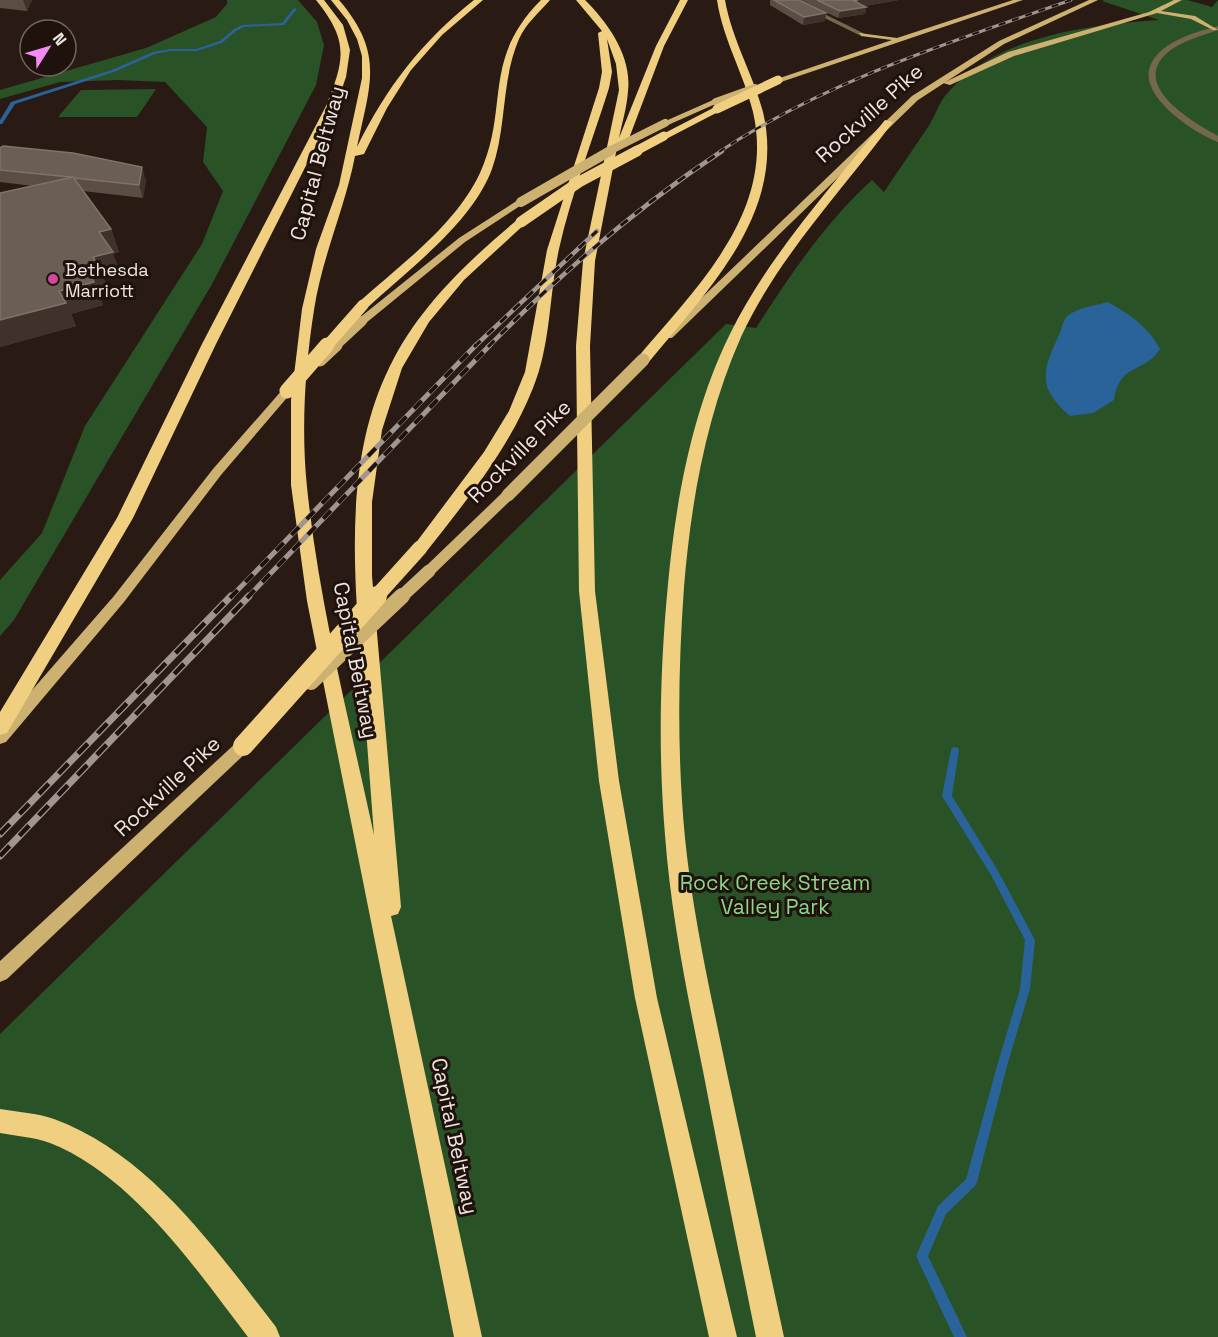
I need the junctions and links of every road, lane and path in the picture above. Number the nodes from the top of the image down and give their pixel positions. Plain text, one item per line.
1 (320, 0) edge
2 (335, 0) edge
3 (480, 0) edge
4 (545, 0) edge
5 (580, 0) edge
6 (684, 0) edge
7 (721, 0) edge
8 (791, 0) edge
9 (1020, 0) edge
10 (1095, 0) edge
11 (1180, 0) edge
12 (591, 10) junction
13 (1151, 13) junction
14 (1217, 26) edge
15 (861, 34) junction
16 (914, 35) junction
17 (859, 53) junction
18 (778, 80) joint
19 (915, 98) junction
20 (717, 106) junction
21 (888, 123) junction
22 (1218, 139) edge
23 (344, 185) junction
24 (603, 193) junction
25 (643, 360) junction
26 (287, 391) junction
27 (0, 728) edge
28 (0, 738) edge
29 (243, 746) junction
30 (0, 973) edge
31 (396, 983) junction
32 (0, 1120) edge
33 (266, 1337) edge
34 (468, 1337) edge
35 (723, 1337) edge
36 (770, 1337) edge

1 - 27 highway
2 - 23 highway, Capital Beltway
3 - 23 highway
4 - 26 highway, bridge
5 - 12 highway
6 - 24 highway
7 - 25 highway
8 - 15 street
9 - 16 main road, Rockville Pike
10 - 19 main road, Rockville Pike
11 - 13 main road
11 - 14 main road
12 - 24 highway
12 - 29 highway, bridge
13 - 14 main road
13 - 19 main road
14 - 22 street
15 - 16 main road
15 - 17 main road
16 - 17 main road, Rockville Pike
17 - 18 main road, Rockville Pike
18 - 20 highway, bridge
19 - 21 main road, Rockville Pike
20 - 26 main road, bridge
20 - 31 highway, bridge
21 - 25 main road, Rockville Pike
21 - 36 highway
23 - 31 highway, Capital Beltway
24 - 35 highway
25 - 29 main road, Rockville Pike, bridge
26 - 28 main road
29 - 30 main road, Rockville Pike
31 - 34 highway, Capital Beltway
32 - 33 highway

